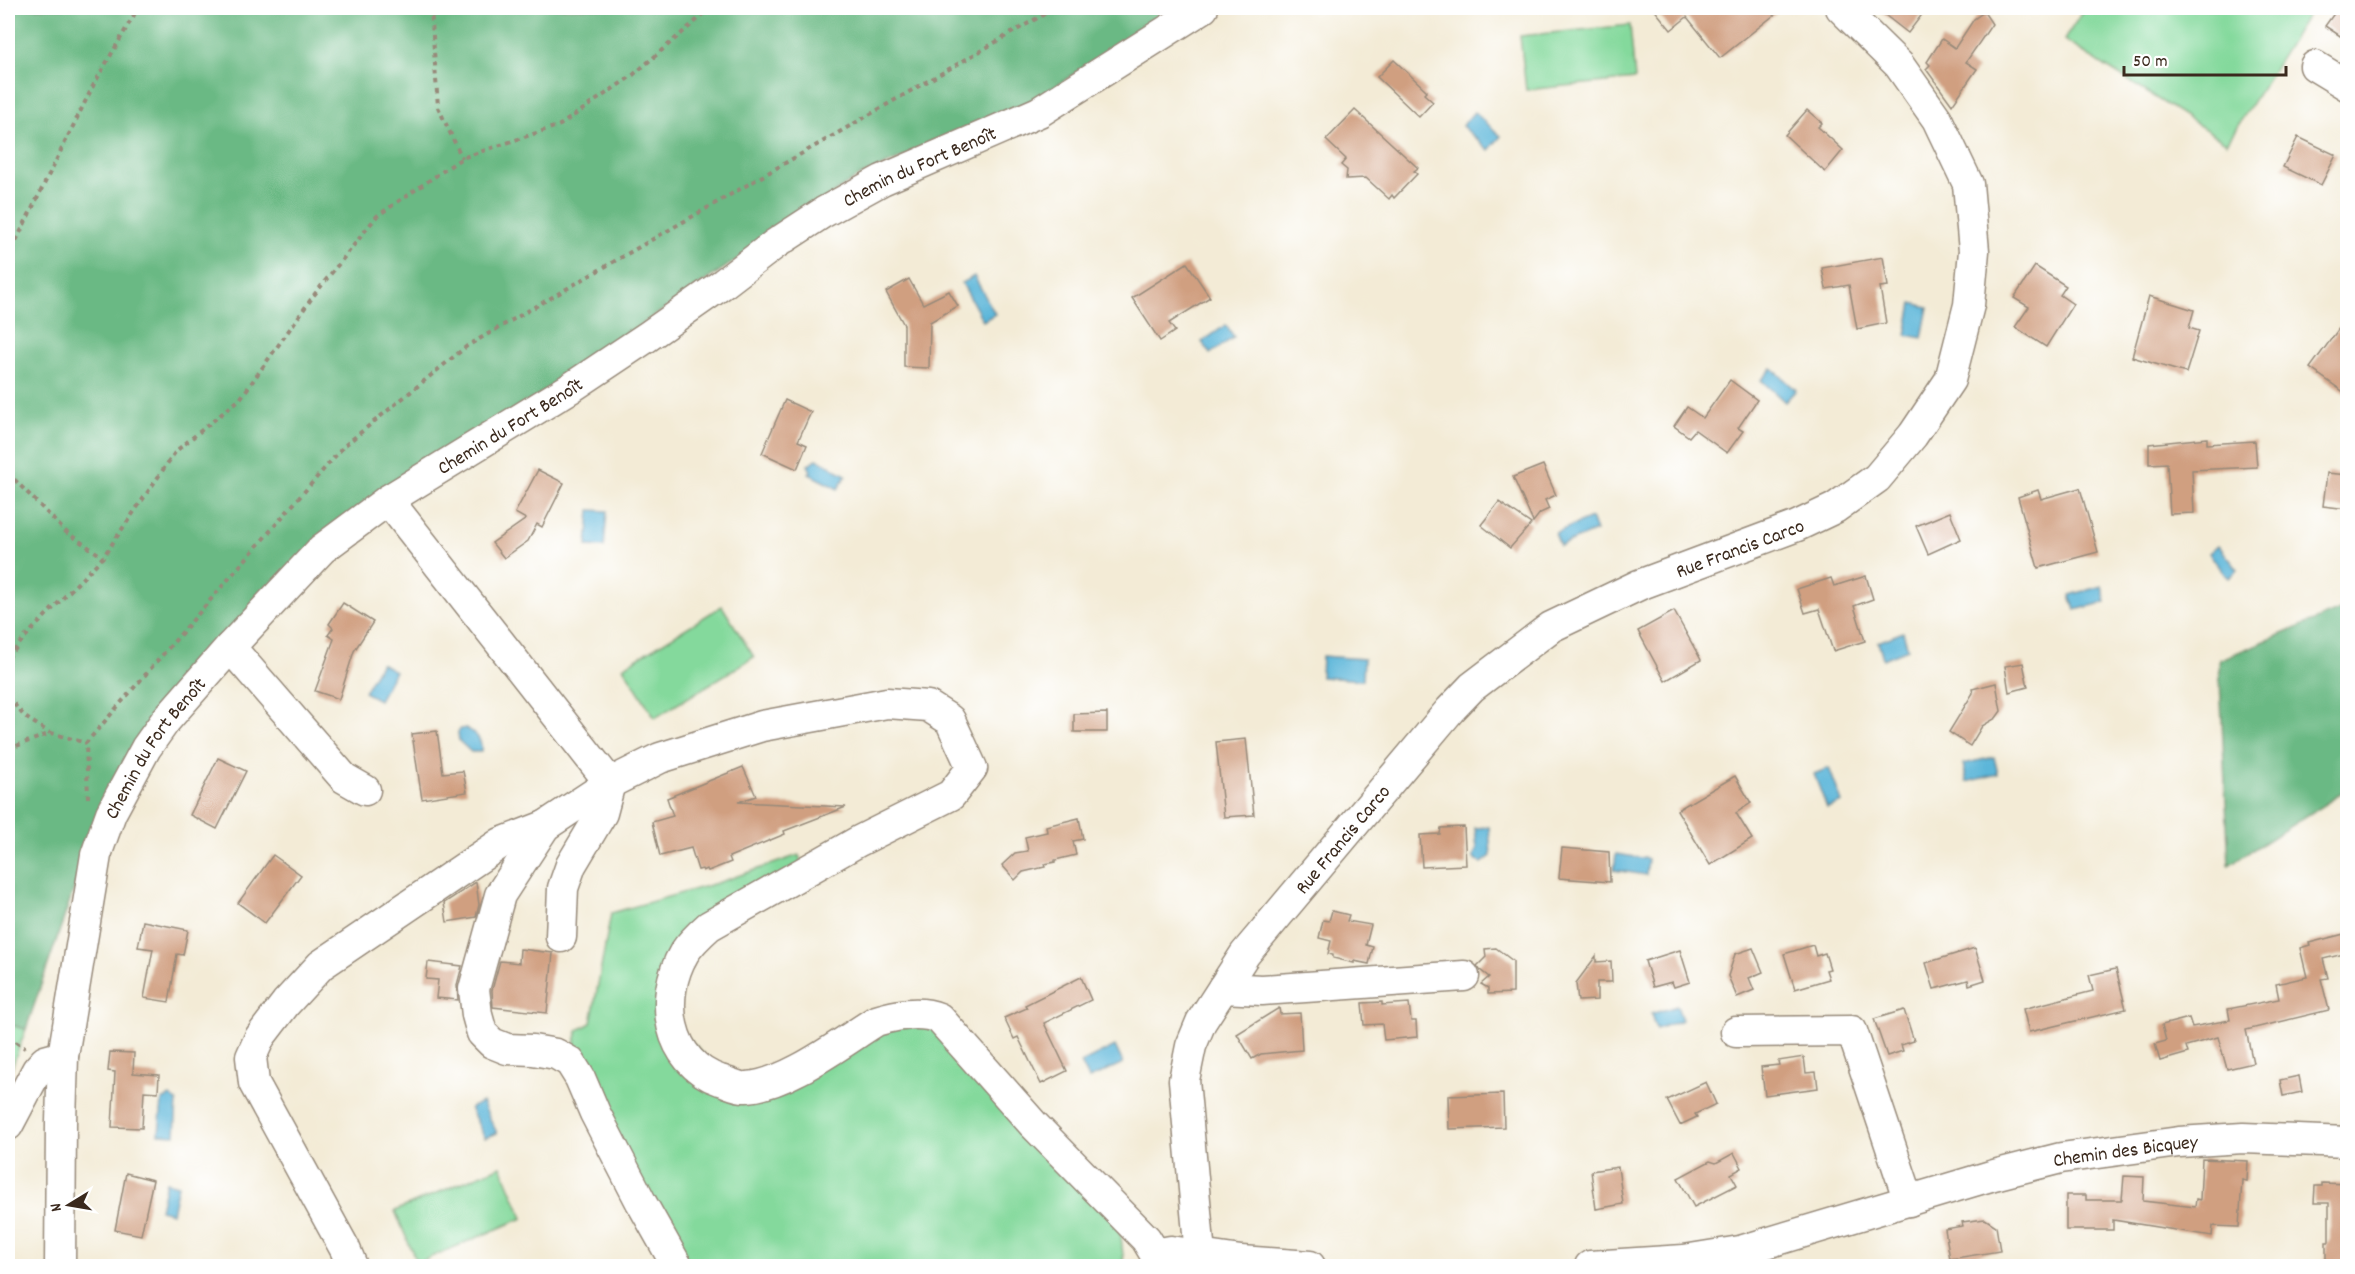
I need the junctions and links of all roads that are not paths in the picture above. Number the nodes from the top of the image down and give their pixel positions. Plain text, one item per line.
1 (1203, 8) edge
2 (1841, 8) edge
3 (2315, 66) dead end
4 (2348, 86) edge
5 (388, 500) junction
6 (230, 647) junction
7 (610, 783) junction
8 (365, 790) dead end
9 (545, 826) junction
10 (561, 937) dead end
11 (1464, 976) dead end
12 (1223, 988) junction
13 (1737, 1032) dead end
14 (63, 1056) junction
15 (8, 1125) edge
16 (2348, 1142) edge
17 (1909, 1202) junction
18 (1200, 1255) junction
19 (1149, 1260) edge
20 (60, 1266) edge
21 (352, 1266) edge
22 (677, 1266) edge
23 (1310, 1266) edge
24 (1590, 1266) edge

1 - 5 street, Chemin du Fort Benoît
2 - 12 street, Rue Francis Carco
3 - 4 street
5 - 6 street, Chemin du Fort Benoît
5 - 7 street
6 - 8 street
6 - 14 street, Chemin du Fort Benoît
7 - 9 street
7 - 10 street
7 - 19 street
9 - 21 street
9 - 22 street
11 - 12 street
12 - 18 street, Rue Francis Carco
13 - 17 street
14 - 15 street
14 - 20 street, Chemin du Fort Benoît
16 - 17 street, Chemin des Bicquey
17 - 24 street, Chemin des Bicquey
18 - 19 street
18 - 23 street

